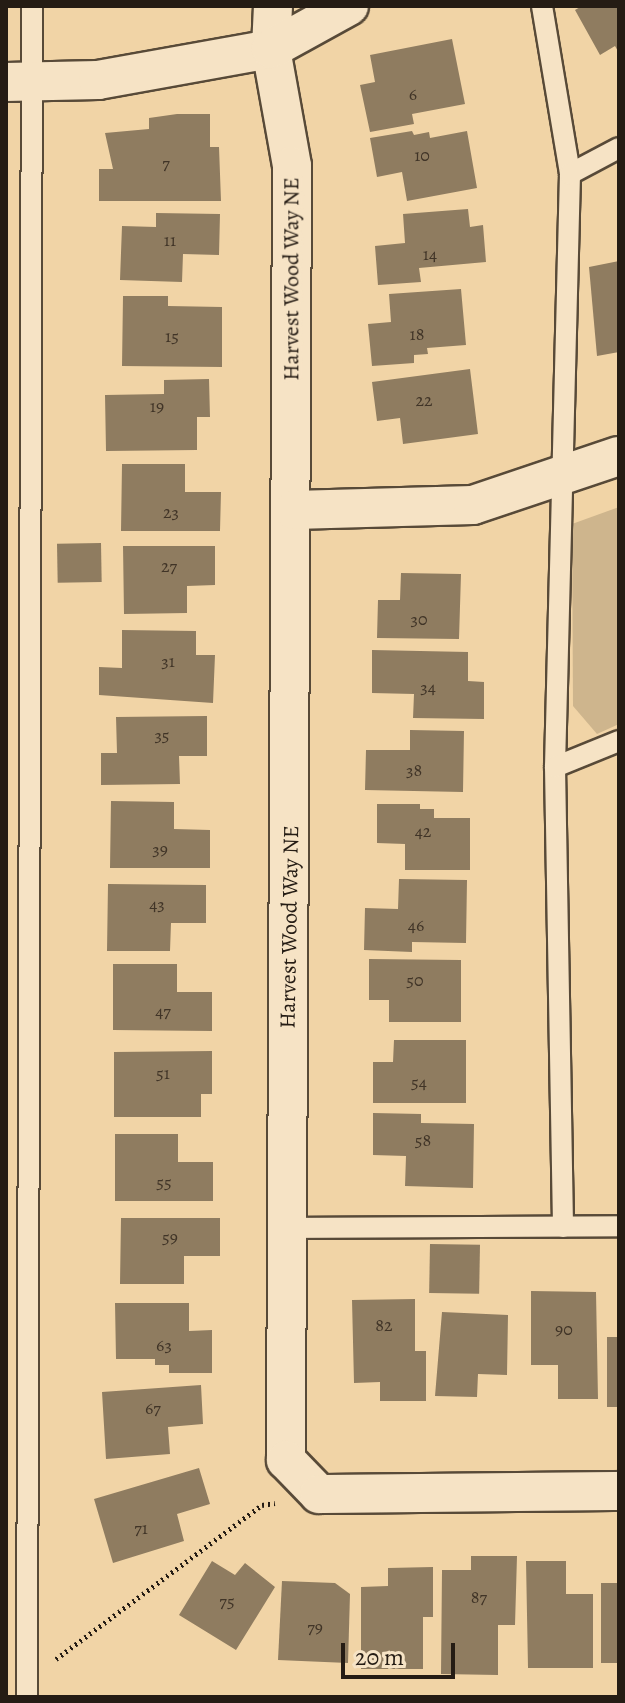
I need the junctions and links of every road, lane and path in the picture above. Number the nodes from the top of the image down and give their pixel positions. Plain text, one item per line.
1 (32, 6) edge
2 (273, 6) edge
3 (349, 6) edge
4 (542, 6) edge
5 (271, 49) junction
6 (19, 83) edge
7 (619, 148) edge
8 (570, 174) junction
9 (619, 456) edge
10 (560, 479) junction
11 (294, 510) junction
12 (619, 741) edge
13 (555, 767) junction
14 (619, 1226) edge
15 (563, 1227) junction
16 (287, 1228) junction
17 (619, 1491) edge
18 (319, 1494) junction
19 (27, 1687) edge

1 - 6 lane
2 - 5 street, Harvest Wood Way NE
3 - 5 street
4 - 8 lane
5 - 6 street
5 - 11 street, Harvest Wood Way NE
6 - 19 lane
7 - 8 lane
8 - 10 lane
9 - 10 street
10 - 11 street
10 - 13 lane
11 - 16 street, Harvest Wood Way NE
12 - 13 lane
13 - 15 lane
14 - 15 lane
15 - 16 lane
16 - 18 street, Harvest Wood Way NE
17 - 18 street
18 - 19 path

